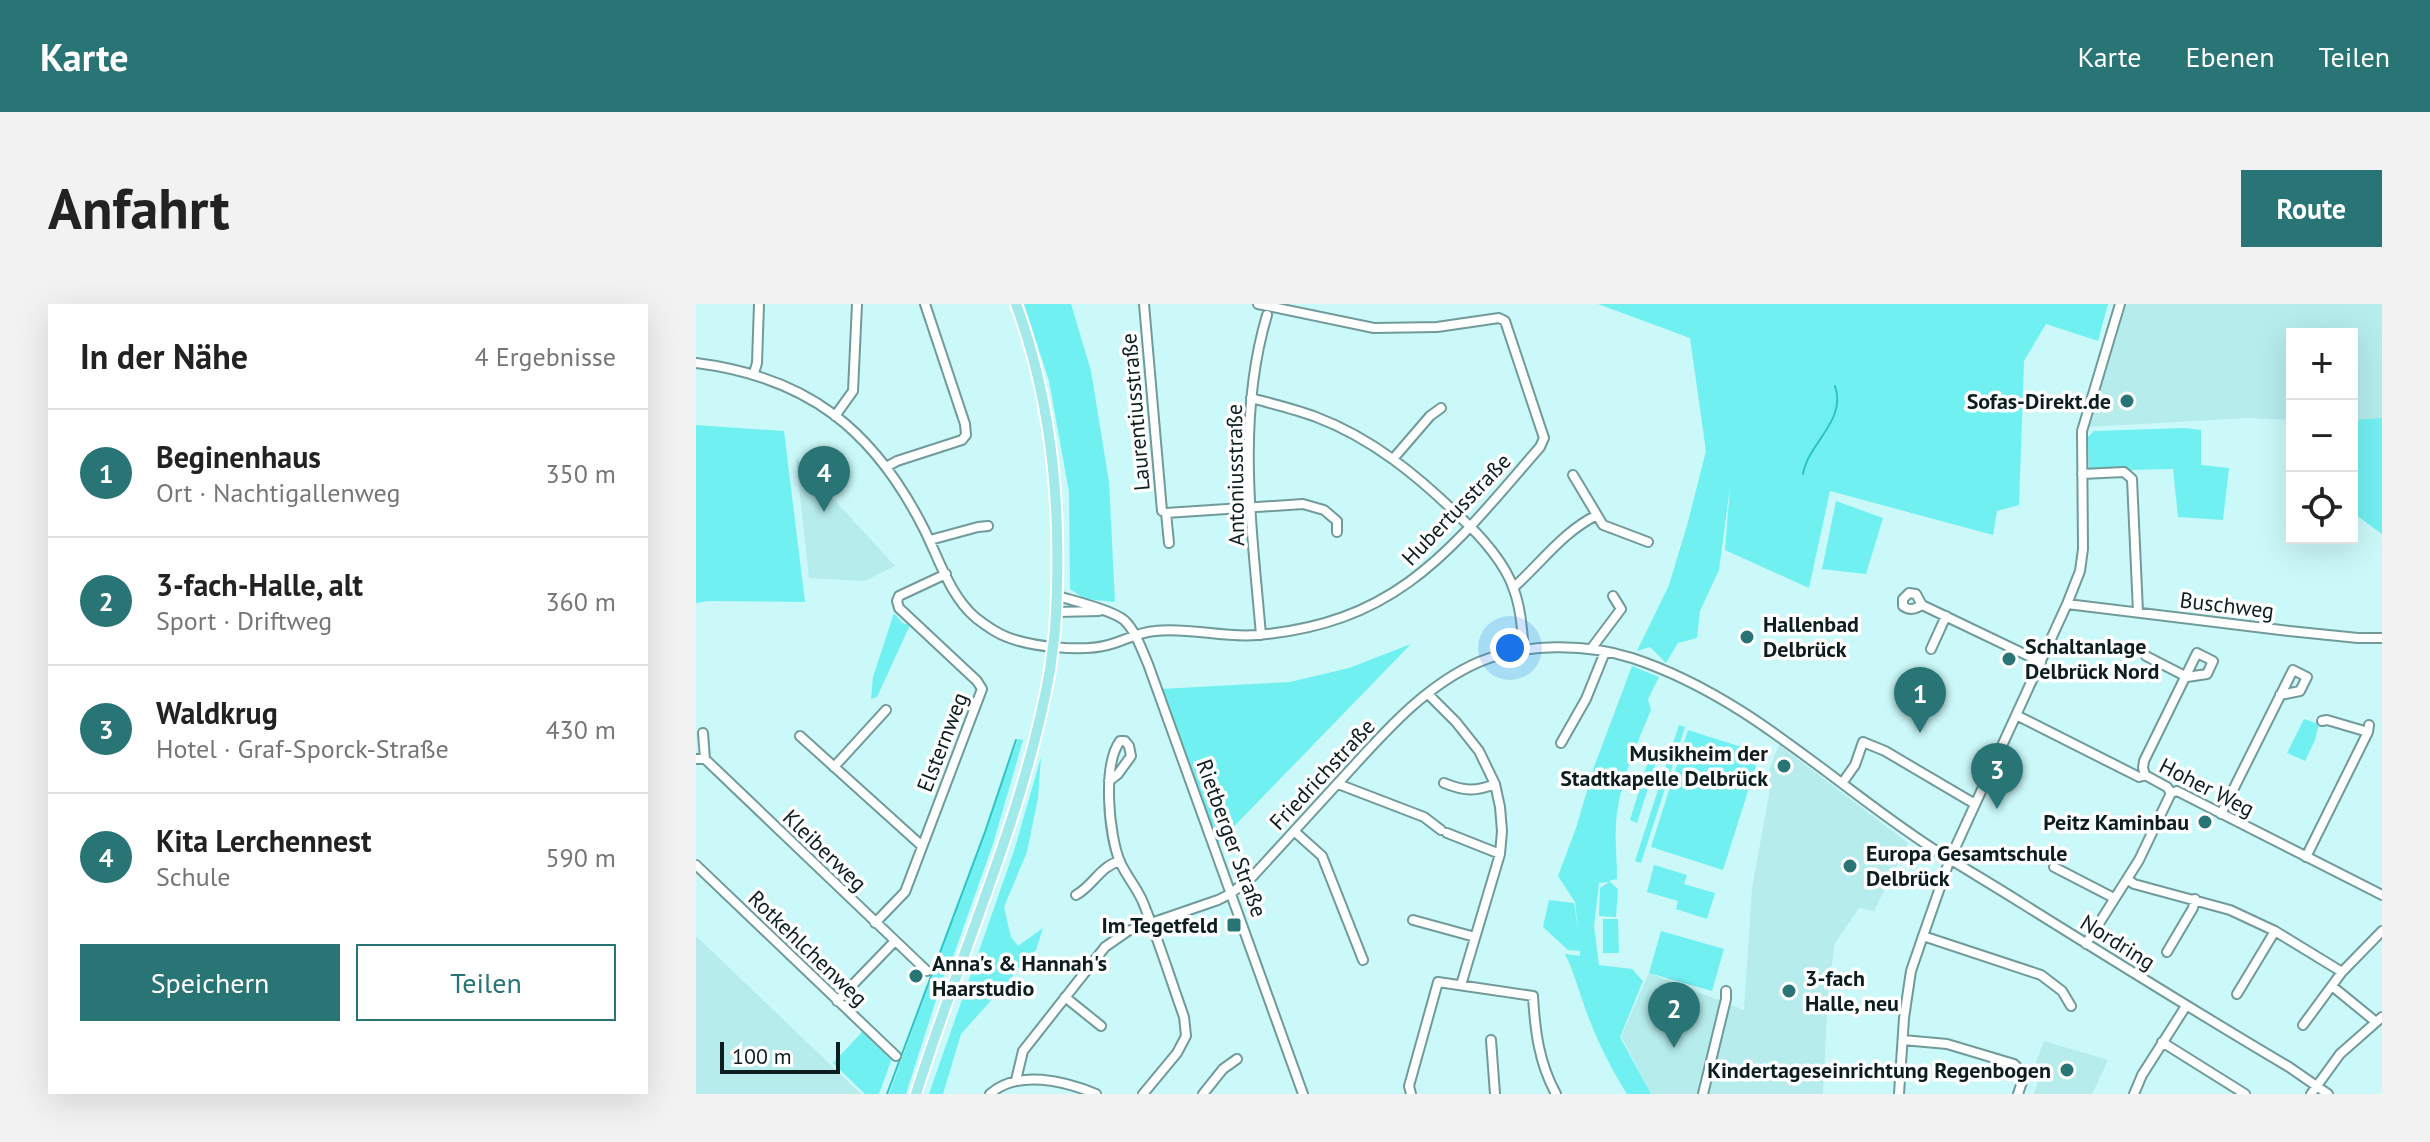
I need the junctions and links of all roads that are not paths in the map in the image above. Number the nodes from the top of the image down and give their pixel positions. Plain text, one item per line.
1 (759, 304) edge
2 (857, 304) edge
3 (938, 304) edge
4 (1016, 304) edge
5 (1144, 304) edge
6 (1261, 304) edge
7 (2120, 304) edge
8 (926, 306) edge
9 (1277, 307) junction
10 (1267, 315) junction
11 (696, 363) edge
12 (754, 373) junction
13 (1251, 398) junction
14 (1441, 408) dead end
15 (835, 416) junction
16 (1393, 459) junction
17 (888, 466) junction
18 (2082, 474) junction
19 (1573, 475) dead end
20 (1250, 507) junction
21 (1166, 513) junction
22 (1597, 515) junction
23 (988, 526) dead end
24 (1470, 527) junction
25 (1337, 532) dead end
26 (930, 540) junction
27 (1648, 542) dead end
28 (1169, 543) dead end
29 (946, 574) junction
30 (1514, 587) junction
31 (1058, 596) junction
32 (1613, 596) dead end
33 (2067, 604) junction
34 (1922, 605) dead end
35 (1104, 611) junction
36 (1057, 612) junction
37 (2138, 612) junction
38 (1946, 616) junction
39 (1261, 635) junction
40 (1135, 636) junction
41 (2382, 638) edge
42 (1591, 649) junction
43 (1931, 649) dead end
44 (1524, 650) junction
45 (1605, 652) junction
46 (2146, 656) dead end
47 (2041, 662) junction
48 (1428, 694) junction
49 (2280, 695) dead end
50 (886, 710) dead end
51 (2016, 715) junction
52 (2322, 721) dead end
53 (703, 733) dead end
54 (800, 736) dead end
55 (1561, 743) dead end
56 (700, 759) edge
57 (834, 767) junction
58 (2145, 775) junction
59 (1109, 781) dead end
60 (1843, 782) junction
61 (1444, 783) dead end
62 (1338, 784) junction
63 (1495, 784) junction
64 (2171, 793) junction
65 (1975, 804) junction
66 (2221, 814) junction
67 (1294, 831) junction
68 (922, 846) junction
69 (1500, 854) junction
70 (2306, 857) junction
71 (1950, 859) junction
72 (1120, 861) junction
73 (696, 865) edge
74 (2054, 867) dead end
75 (2127, 879) junction
76 (1230, 894) junction
77 (1076, 895) dead end
78 (2382, 895) edge
79 (2114, 898) junction
80 (2195, 899) junction
81 (1413, 920) dead end
82 (875, 923) junction
83 (1149, 924) junction
84 (2275, 931) junction
85 (2382, 931) edge
86 (1923, 936) junction
87 (1475, 937) junction
88 (894, 942) junction
89 (2086, 944) junction
90 (2167, 952) dead end
91 (1363, 960) dead end
92 (927, 971) dead end
93 (2342, 972) junction
94 (1461, 985) junction
95 (2332, 986) junction
96 (1726, 991) dead end
97 (2237, 994) dead end
98 (1065, 997) junction
99 (837, 1001) junction
100 (2071, 1006) dead end
101 (2186, 1006) junction
102 (2379, 1019) edge
103 (2303, 1025) dead end
104 (1101, 1026) dead end
105 (1491, 1040) dead end
106 (1903, 1040) junction
107 (2162, 1042) junction
108 (896, 1056) dead end
109 (1237, 1059) dead end
110 (1016, 1080) junction
111 (2314, 1090) edge
112 (916, 1094) edge
113 (990, 1094) edge
114 (1096, 1094) edge
115 (1143, 1094) edge
116 (1203, 1094) edge
117 (1303, 1094) edge
118 (1411, 1094) edge
119 (1495, 1094) edge
120 (1556, 1094) edge
121 (1703, 1094) edge
122 (1899, 1094) edge
123 (2018, 1094) edge
124 (2134, 1094) edge
125 (2245, 1094) edge
126 (2328, 1094) edge

1 - 12 street
2 - 15 street
3 - 8 street
4 - 31 main road
5 - 21 street, Laurentiusstraße
6 - 9 street
6 - 10 street
7 - 18 street
8 - 17 street
9 - 10 street
9 - 24 street, Hubertusstraße
10 - 13 street, Antoniusstraße
11 - 12 street, Hubertusstraße
12 - 15 street, Hubertusstraße
13 - 16 street
13 - 20 street, Antoniusstraße
14 - 16 street
15 - 17 street, Hubertusstraße
16 - 24 street
17 - 26 street, Hubertusstraße
18 - 33 street
18 - 37 street
19 - 22 street
20 - 21 street, Laurentiusstraße
20 - 25 street, Laurentiusstraße
20 - 39 street, Antoniusstraße
21 - 28 street, Laurentiusstraße
22 - 27 street
22 - 30 street
23 - 26 street
24 - 30 street
24 - 39 street, Hubertusstraße
26 - 29 street, Hubertusstraße
29 - 40 street, Hubertusstraße
29 - 68 street, Elsternweg
30 - 44 street
31 - 35 street, Rietberger Straße
31 - 36 main road
32 - 42 street
33 - 37 street, Buschweg
33 - 47 street
34 - 38 street
35 - 36 street
35 - 40 street, Rietberger Straße
36 - 112 main road, bridge
37 - 41 street, Buschweg
38 - 43 street
38 - 47 street
39 - 40 street, Hubertusstraße
40 - 76 street, Rietberger Straße
42 - 44 street, Friedrichstraße
42 - 45 street
44 - 48 street, Friedrichstraße
45 - 55 street
45 - 60 street, Nordring
46 - 58 street
47 - 51 street
48 - 62 street, Friedrichstraße
48 - 63 street
49 - 66 street
50 - 57 street
51 - 58 street, Hoher Weg
51 - 65 street
52 - 70 street
53 - 56 street
54 - 57 street
56 - 82 street, Kleiberweg
57 - 68 street
58 - 64 street, Hoher Weg
59 - 72 street
60 - 65 street
60 - 71 street, Nordring
61 - 63 street
62 - 67 street, Friedrichstraße
62 - 69 street
63 - 69 street
64 - 66 street, Hoher Weg
64 - 75 street
65 - 71 street
66 - 70 street, Hoher Weg
67 - 76 street, Friedrichstraße
67 - 91 street
68 - 82 street, Elsternweg
69 - 87 street
70 - 78 street, Hoher Weg
71 - 86 street
71 - 89 street, Nordring
72 - 77 street
72 - 83 street
73 - 99 street, Rotkehlchenweg
74 - 79 street
75 - 79 street
75 - 80 street
76 - 83 street, Friedrichstraße
76 - 117 street, Rietberger Straße
79 - 89 street
80 - 84 street
80 - 90 street
81 - 87 street
82 - 88 street, Kleiberweg
83 - 98 street, Friedrichstraße
83 - 115 street
84 - 93 street
84 - 97 street
85 - 93 street
86 - 100 street
86 - 106 street
87 - 94 street
88 - 92 street, Kleiberweg
88 - 99 street
89 - 101 street, Nordring
93 - 95 street
94 - 118 street
94 - 120 street
95 - 102 street
95 - 103 street
96 - 121 street
98 - 104 street
98 - 110 street, Friedrichstraße
99 - 108 street, Rotkehlchenweg
101 - 107 street
101 - 111 street, Nordring
102 - 111 street
105 - 119 street
106 - 122 street
106 - 123 street
107 - 124 street
107 - 125 street
109 - 116 street
110 - 113 street
110 - 114 street
111 - 126 street, Nordring

